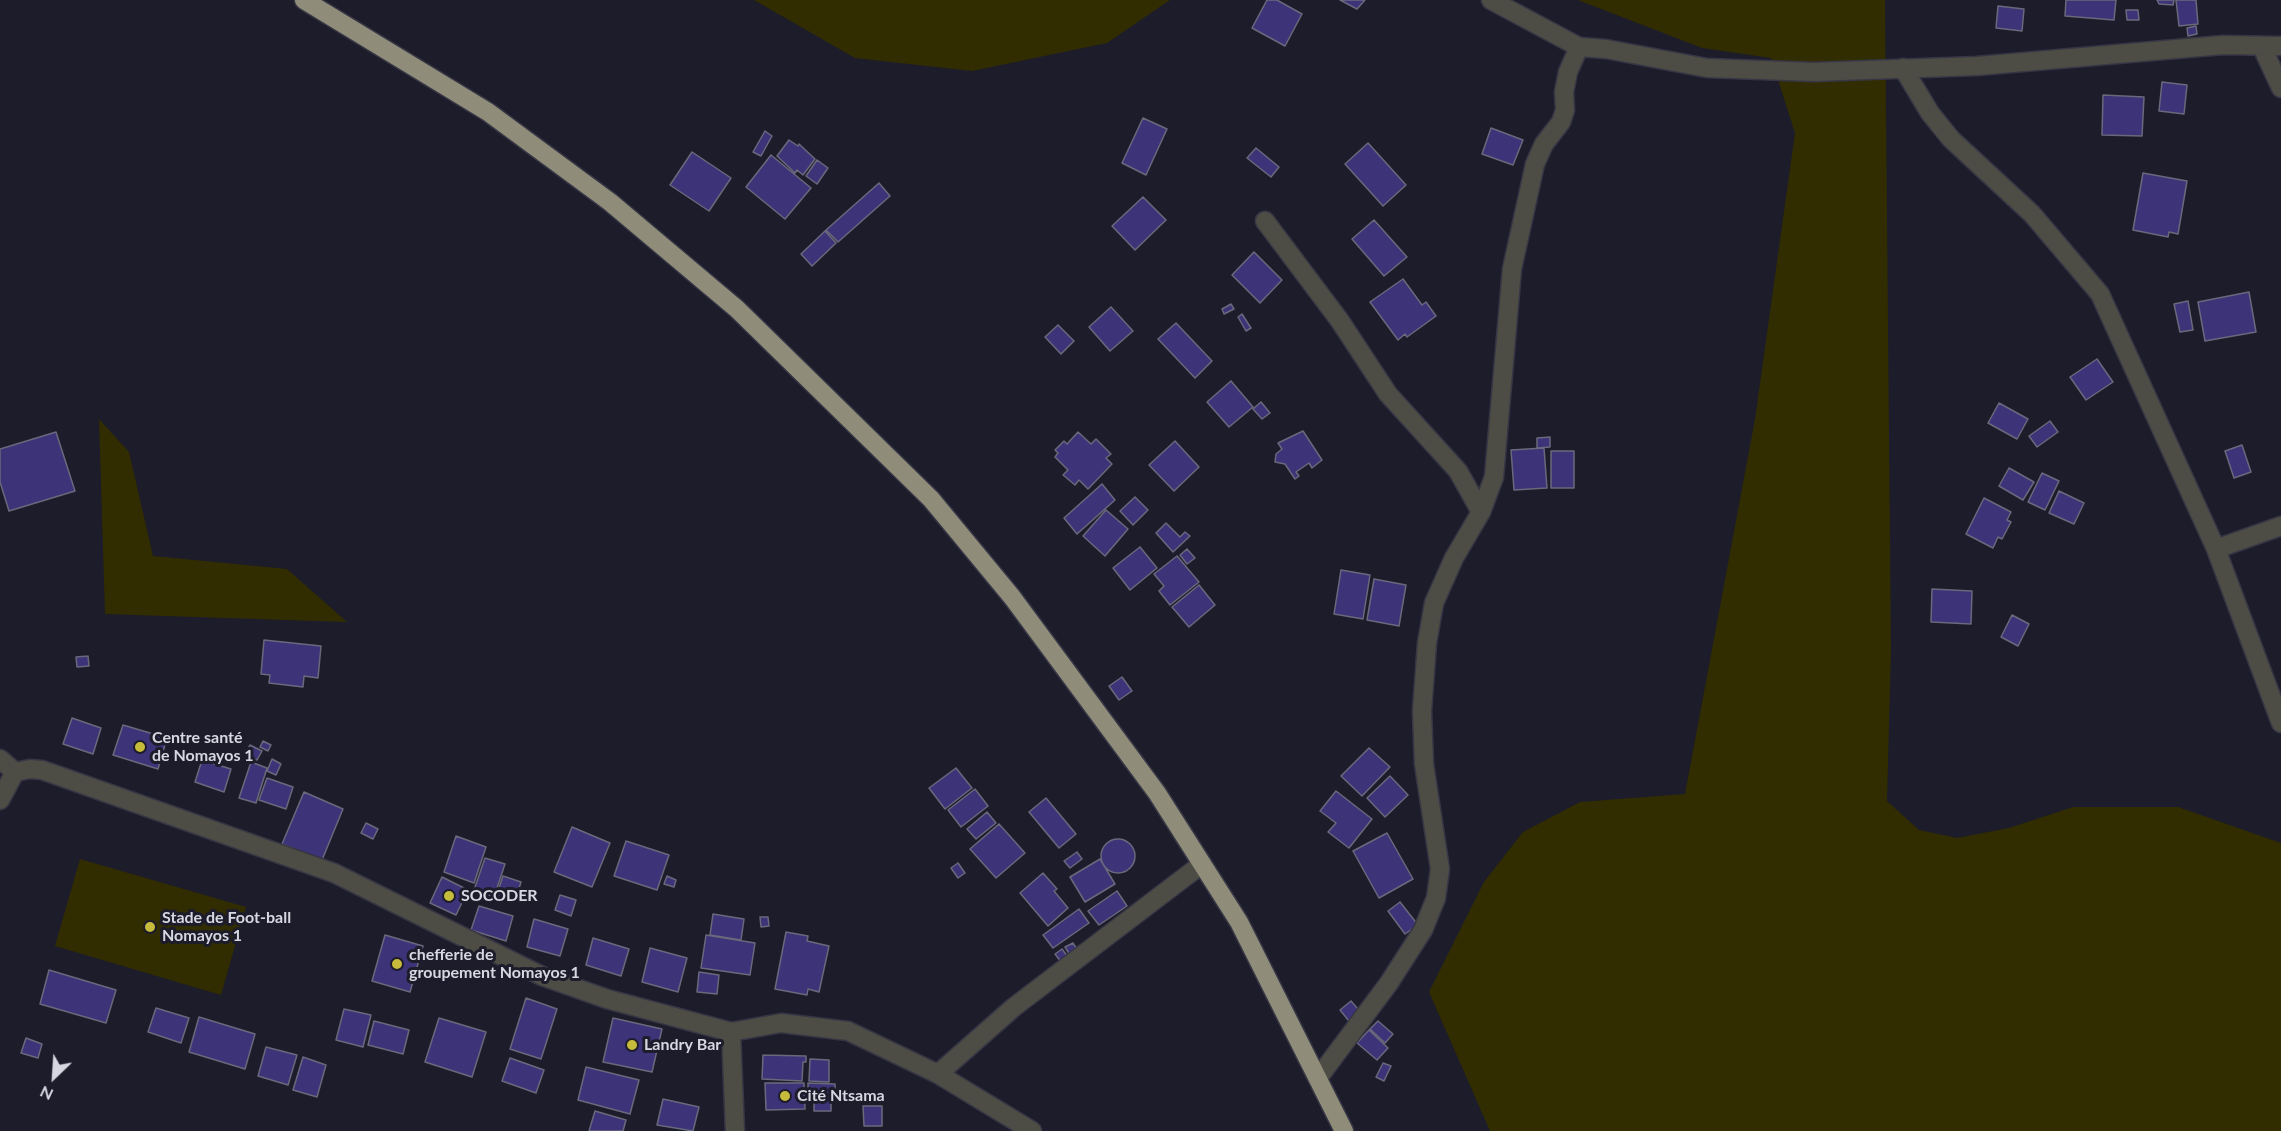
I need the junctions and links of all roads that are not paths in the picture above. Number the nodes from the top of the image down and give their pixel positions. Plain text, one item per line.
1 (304, 0) edge
2 (1491, 0) edge
3 (2262, 46) junction
4 (2281, 46) edge
5 (1579, 47) junction
6 (1903, 68) junction
7 (2281, 88) edge
8 (1265, 222) dead end
9 (1481, 512) junction
10 (2281, 526) edge
11 (2217, 549) junction
12 (2281, 723) edge
13 (0, 759) edge
14 (15, 772) junction
15 (0, 800) edge
16 (1203, 864) junction
17 (731, 1032) junction
18 (938, 1074) junction
19 (1318, 1078) junction
20 (735, 1131) edge
21 (1032, 1131) edge
22 (1344, 1131) edge

1 - 16 highway
2 - 5 street
3 - 4 street
3 - 6 street
3 - 7 street
5 - 6 street
5 - 9 street
6 - 11 street
8 - 9 street
9 - 19 street
10 - 11 street
11 - 12 street
13 - 14 street
14 - 15 street
14 - 17 street
16 - 18 street
16 - 19 highway
17 - 18 street
17 - 20 street
18 - 21 street
19 - 22 highway

